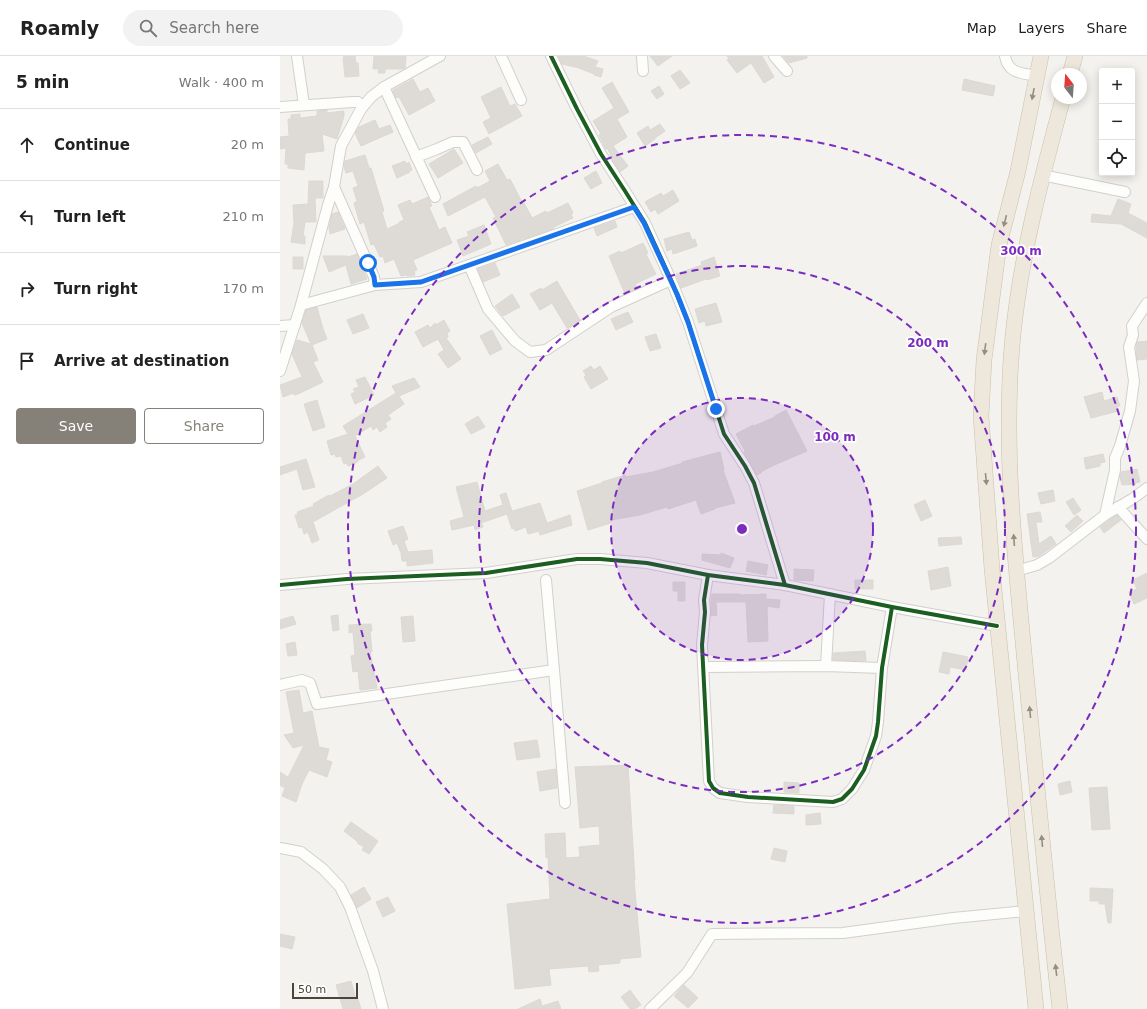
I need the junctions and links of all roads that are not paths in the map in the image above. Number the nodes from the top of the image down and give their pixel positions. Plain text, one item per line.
1 (297, 56) edge
2 (440, 56) edge
3 (501, 56) edge
4 (551, 56) edge
5 (642, 56) edge
6 (774, 56) edge
7 (1005, 56) edge
8 (1041, 56) edge
9 (1075, 56) edge
10 (1072, 68) edge
11 (643, 71) dead end
12 (787, 71) dead end
13 (1037, 76) junction
14 (384, 87) junction
15 (521, 100) dead end
16 (1061, 104) edge
17 (304, 105) junction
18 (280, 107) edge
19 (361, 109) junction
20 (416, 157) junction
21 (477, 170) dead end
22 (1042, 175) junction
23 (334, 187) junction
24 (1125, 192) dead end
25 (435, 197) dead end
26 (634, 207) junction
27 (468, 265) junction
28 (671, 280) junction
29 (375, 285) junction
30 (1147, 303) edge
31 (301, 305) junction
32 (294, 325) junction
33 (280, 326) edge
34 (280, 371) edge
35 (1147, 488) edge
36 (1118, 507) junction
37 (1105, 515) junction
38 (1147, 539) edge
39 (1016, 571) junction
40 (708, 575) junction
41 (546, 580) dead end
42 (280, 585) edge
43 (785, 585) junction
44 (830, 594) junction
45 (892, 607) junction
46 (997, 626) junction
47 (826, 666) junction
48 (704, 667) junction
49 (882, 668) junction
50 (554, 670) junction
51 (280, 685) edge
52 (565, 803) dead end
53 (280, 848) edge
54 (1026, 911) junction
55 (383, 1009) edge
56 (650, 1009) edge
57 (1036, 1009) edge
58 (1060, 1009) edge

1 - 17 street
2 - 14 street
3 - 15 street
4 - 26 street
5 - 11 street
6 - 12 street
7 - 13 street
8 - 13 highway
9 - 10 highway
13 -> 46 highway
14 - 19 street
14 - 20 street
16 - 22 highway
17 - 18 street
17 - 19 street
19 - 23 street
20 - 21 street
20 - 25 street
22 - 24 street
39 -> 22 highway
23 - 29 street
23 - 31 street
26 - 27 street
26 - 28 street
27 - 28 street
27 - 29 street
28 - 43 street
29 - 31 street
30 - 37 street
31 - 32 street
32 - 33 street
32 - 34 street
35 - 36 street
36 - 37 street
36 - 38 street
37 - 39 street
58 -> 39 highway
40 - 42 street
40 - 43 street
40 - 48 street
41 - 50 street
43 - 44 street
44 - 45 street
44 - 47 street
45 - 46 street
45 - 49 street
46 - 54 highway
47 - 48 street
47 - 49 street
48 - 49 street
50 - 51 street
50 - 52 street
53 - 55 street
54 - 56 street
54 - 57 highway

